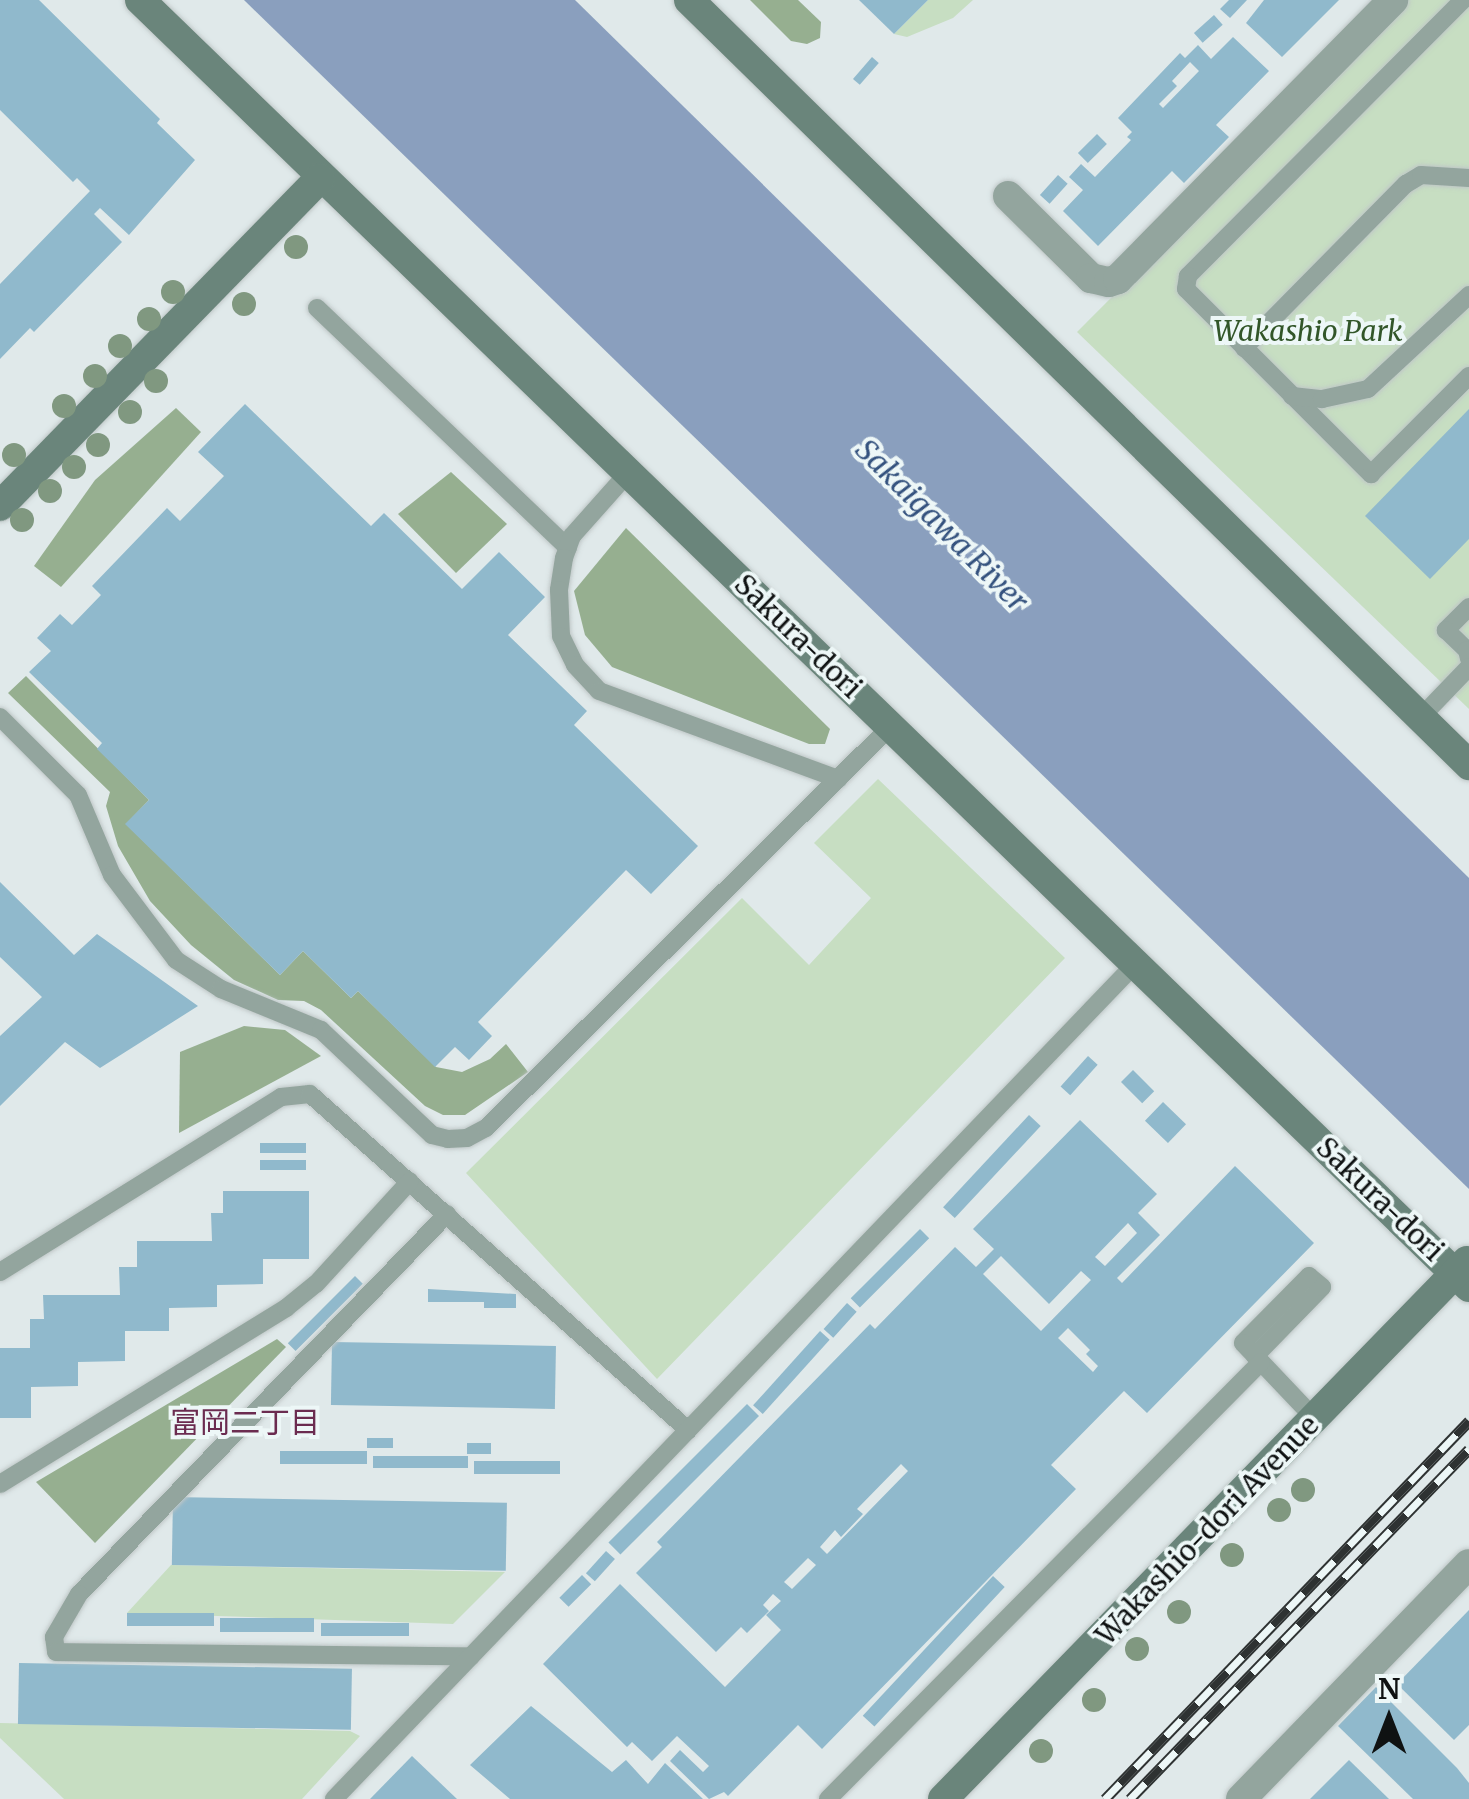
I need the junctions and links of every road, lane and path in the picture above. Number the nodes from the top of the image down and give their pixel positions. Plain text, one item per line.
1 (140, 0) edge
2 (689, 0) edge
3 (1393, 0) edge
4 (1463, 0) edge
5 (320, 178) junction
6 (1469, 178) edge
7 (1008, 196) dead end
8 (1469, 295) edge
9 (317, 308) dead end
10 (1244, 348) junction
11 (1469, 376) edge
12 (1292, 396) junction
13 (628, 473) junction
14 (0, 506) edge
15 (568, 548) junction
16 (1469, 607) edge
17 (1469, 658) edge
18 (1469, 666) edge
19 (0, 717) edge
20 (1422, 717) junction
21 (891, 726) junction
22 (1469, 765) edge
23 (838, 779) junction
24 (1138, 962) junction
25 (410, 1181) junction
26 (447, 1214) junction
27 (0, 1272) edge
28 (1465, 1273) edge
29 (1258, 1359) junction
30 (1316, 1420) junction
31 (688, 1430) junction
32 (0, 1484) edge
33 (1469, 1564) edge
34 (472, 1656) junction
35 (334, 1799) edge
36 (828, 1799) edge
37 (943, 1799) edge
38 (1241, 1799) edge

1 - 5 street, Sakura-dori
2 - 20 street
3 - 7 street
4 - 10 lane
5 - 13 street, Sakura-dori
5 - 14 street
6 - 10 lane
8 - 12 lane
9 - 15 lane
10 - 12 lane
11 - 12 lane
13 - 15 lane
13 - 21 street, Sakura-dori
15 - 23 lane
16 - 17 lane
18 - 20 lane
19 - 23 lane
20 - 22 street
21 - 23 lane
21 - 24 street, Sakura-dori
24 - 28 street, Sakura-dori
24 - 31 lane
25 - 26 lane
25 - 27 lane
25 - 32 lane
26 - 31 lane
26 - 34 lane
28 - 30 street, Wakashio-dori Avenue
29 - 29 lane
29 - 30 lane
29 - 36 lane
30 - 37 street, Wakashio-dori Avenue
31 - 34 lane
33 - 38 street
34 - 35 lane

